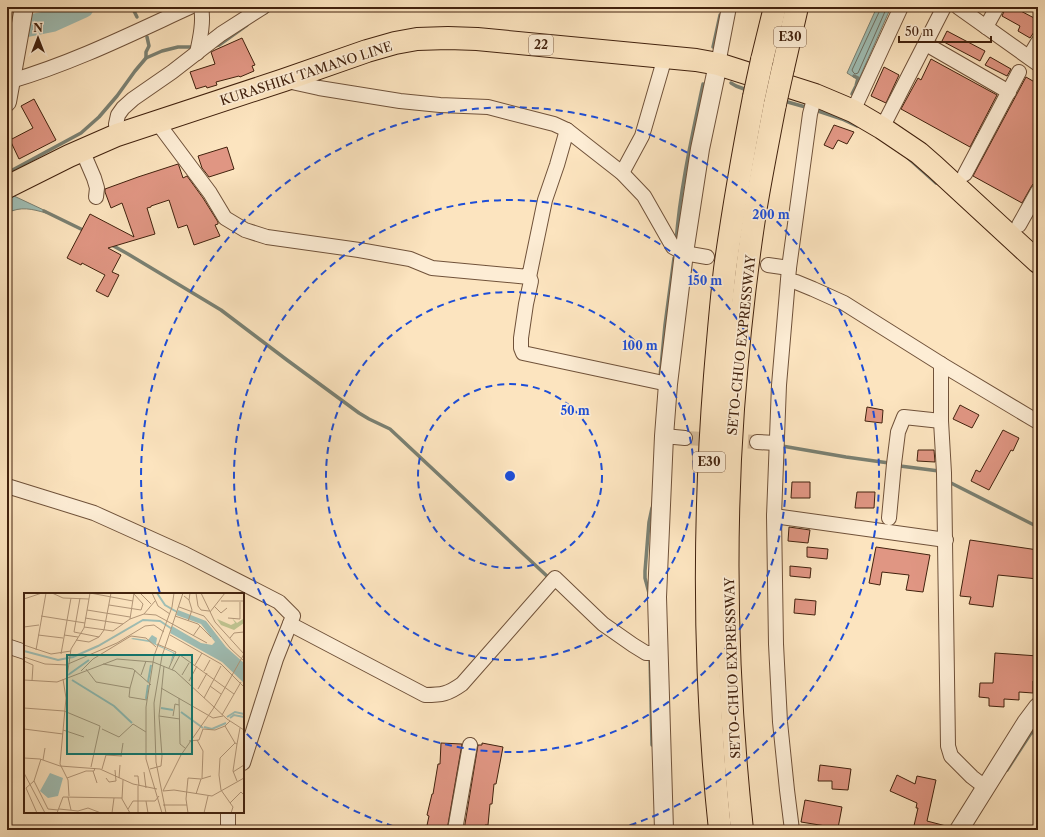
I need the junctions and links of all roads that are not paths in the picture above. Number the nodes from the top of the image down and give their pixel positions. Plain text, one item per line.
1 (24, 7) edge
2 (190, 7) edge
3 (201, 7) edge
4 (263, 7) edge
5 (729, 7) edge
6 (775, 7) edge
7 (797, 7) edge
8 (901, 7) edge
9 (944, 7) edge
10 (958, 7) edge
11 (997, 7) edge
12 (986, 27) junction
13 (1038, 42) edge
14 (926, 44) junction
15 (201, 47) junction
16 (665, 57) junction
17 (1034, 61) edge
18 (718, 64) junction
19 (1019, 72) dead end
20 (284, 80) junction
21 (10, 85) edge
22 (1009, 92) junction
23 (813, 103) junction
24 (853, 111) junction
25 (157, 122) junction
26 (882, 128) junction
27 (567, 130) junction
28 (116, 135) junction
29 (82, 150) junction
30 (622, 173) junction
31 (965, 174) dead end
32 (7, 187) edge
33 (1038, 191) edge
34 (96, 197) dead end
35 (1020, 224) dead end
36 (684, 253) junction
37 (706, 257) dead end
38 (1038, 262) edge
39 (768, 265) dead end
40 (788, 275) junction
41 (529, 277) junction
42 (941, 364) junction
43 (668, 384) junction
44 (941, 421) junction
45 (1038, 422) edge
46 (664, 436) junction
47 (684, 438) tunnel mouth
48 (757, 442) tunnel mouth
49 (776, 443) junction
50 (7, 486) edge
51 (774, 516) junction
52 (889, 518) dead end
53 (946, 540) junction
54 (290, 624) junction
55 (7, 646) edge
56 (24, 652) edge
57 (652, 653) junction
58 (1038, 706) edge
59 (1032, 723) edge
60 (470, 745) dead end
61 (244, 760) edge
62 (985, 787) junction
63 (228, 813) edge
64 (228, 830) edge
65 (455, 830) edge
66 (664, 830) edge
67 (720, 830) edge
68 (742, 830) edge
69 (792, 830) edge
70 (959, 830) edge

1 - 21 street
2 - 21 street
3 - 15 street
4 - 15 street
5 - 18 street
6 - 67 main road, SETO-CHUO EXPRESSWAY / E30, bridge
7 - 68 main road, SETO-CHUO EXPRESSWAY / E30, bridge
8 - 24 street
9 - 14 street
10 - 12 street
11 - 12 street
12 - 17 street
13 - 17 street
14 - 22 street
14 - 26 street
15 - 28 street
16 - 18 main road, KURASHIKI TAMANO LINE / 22
16 - 20 main road, KURASHIKI TAMANO LINE / 22
16 - 30 street
18 - 23 main road, KURASHIKI TAMANO LINE / 22
18 - 36 street
19 - 22 street
20 - 25 main road, KURASHIKI TAMANO LINE / 22
20 - 27 street
22 - 31 street
23 - 24 main road, KURASHIKI TAMANO LINE / 22
23 - 40 street
24 - 26 main road, KURASHIKI TAMANO LINE / 22
25 - 28 main road, KURASHIKI TAMANO LINE / 22
25 - 41 street
26 - 38 main road, KURASHIKI TAMANO LINE / 22
27 - 30 street
27 - 41 street
28 - 29 main road, KURASHIKI TAMANO LINE / 22
29 - 32 main road, KURASHIKI TAMANO LINE / 22
29 - 34 street
30 - 36 street
33 - 35 street
36 - 37 street
36 - 43 street
39 - 40 street
40 - 42 street
40 - 49 street
41 - 43 street
42 - 44 street
42 - 45 street
43 - 46 street
44 - 52 street
44 - 53 street
46 - 47 street
46 - 57 street
48 - 49 street
49 - 51 street
50 - 54 street
51 - 53 street
51 - 69 street
53 - 62 street
54 - 57 street
54 - 61 street
55 - 56 street
57 - 66 street
58 - 59 street
59 - 62 street
60 - 65 street
62 - 70 street
63 - 64 street

